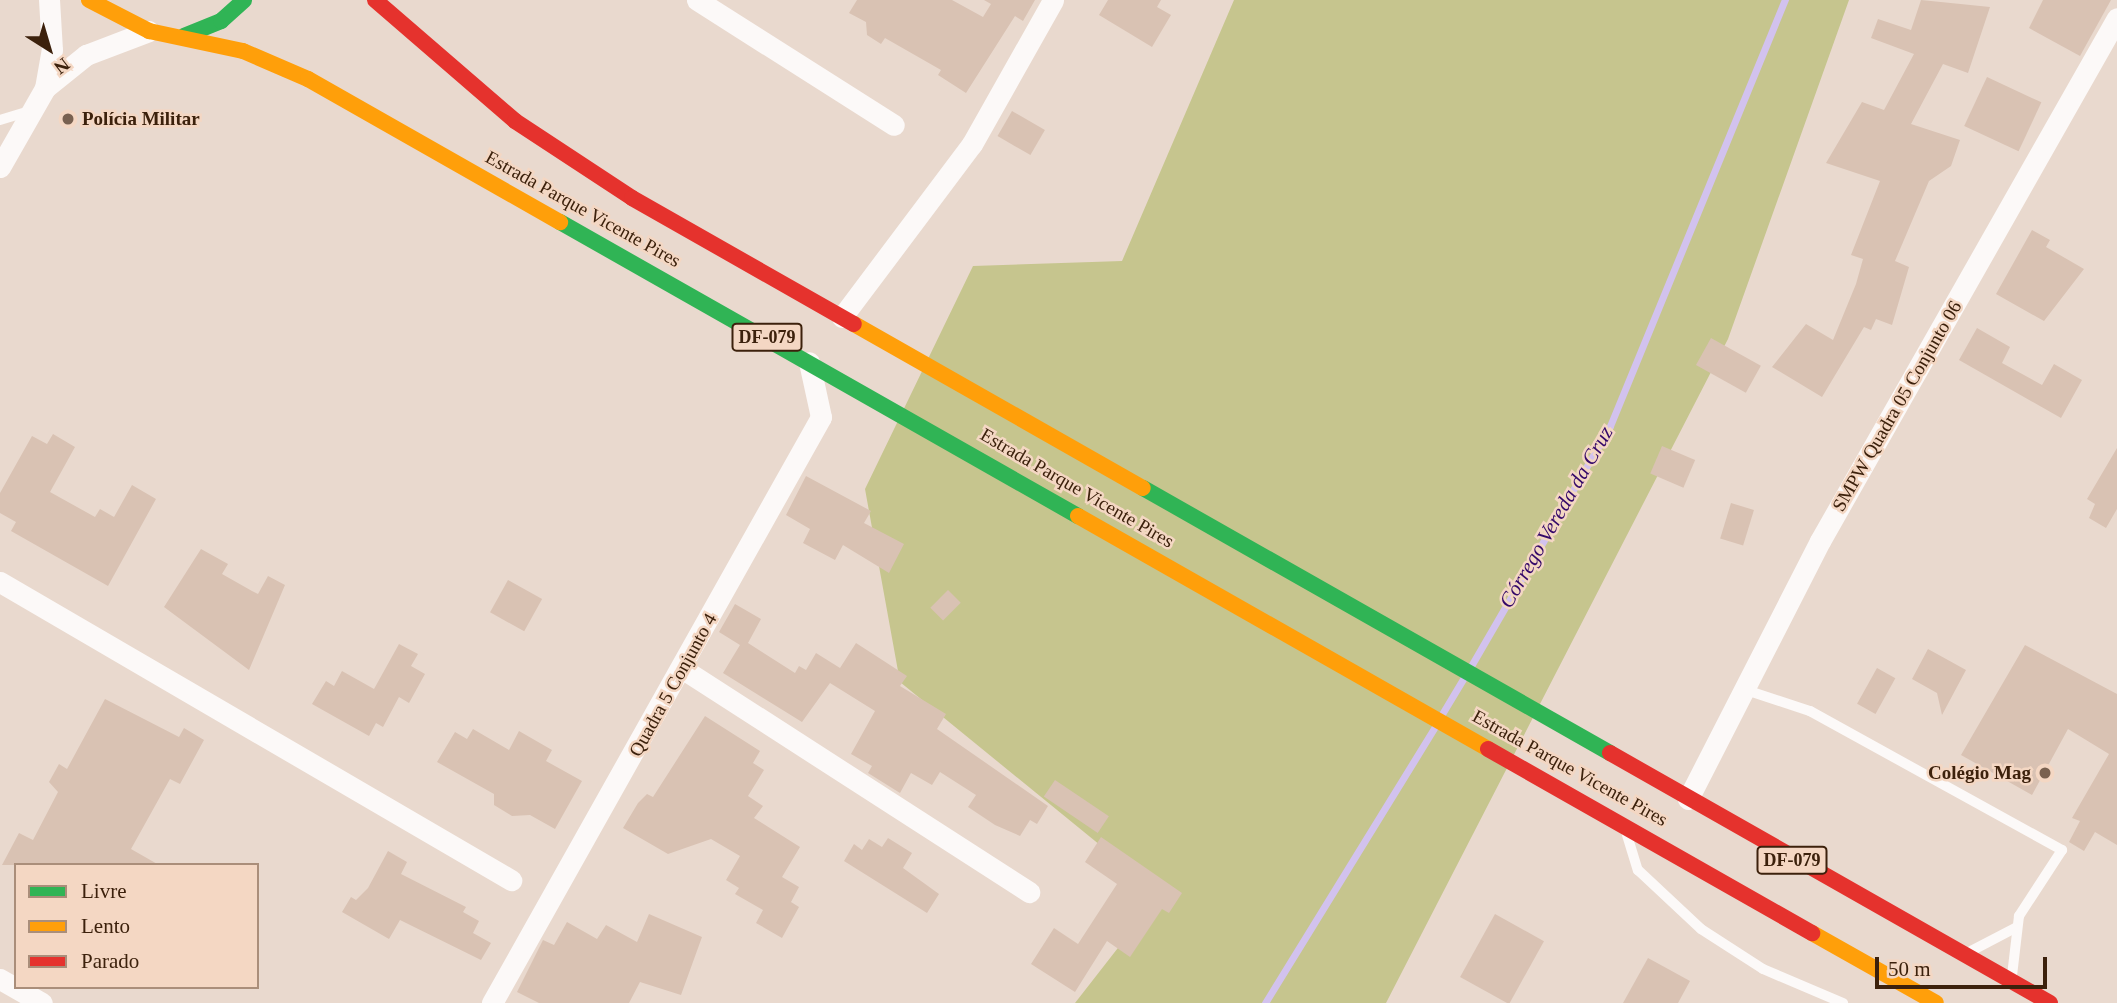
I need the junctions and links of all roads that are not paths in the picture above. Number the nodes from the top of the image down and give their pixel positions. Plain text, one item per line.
1 (49, 0) edge
2 (89, 0) edge
3 (244, 0) edge
4 (375, 0) edge
5 (697, 0) edge
6 (1053, 0) edge
7 (2117, 18) edge
8 (149, 31) junction
9 (184, 36) junction
10 (45, 88) junction
11 (32, 110) junction
12 (0, 120) edge
13 (894, 125) dead end
14 (3, 158) edge
15 (842, 317) junction
16 (808, 360) junction
17 (0, 582) edge
18 (683, 669) junction
19 (1742, 689) junction
20 (1688, 799) junction
21 (1626, 823) junction
22 (511, 880) dead end
23 (1029, 892) dead end
24 (2015, 928) junction
25 (1960, 957) junction
26 (2011, 982) junction
27 (18, 989) edge
28 (42, 1003) edge
29 (492, 1003) edge
30 (1843, 1003) edge
31 (1936, 1003) edge
32 (2050, 1003) edge

1 - 10 street
2 - 8 main road, DF-079
3 - 9 main road
4 - 15 main road, Estrada Parque Vicente Pires / DF-079
5 - 13 street
6 - 15 street
7 - 19 street, SMPW Quadra 05 Conjunto 06
8 - 9 main road, DF-079
8 - 10 street
9 - 16 main road, Estrada Parque Vicente Pires / DF-079
10 - 11 street
11 - 12 lane
11 - 14 street
15 - 20 main road, Estrada Parque Vicente Pires / DF-079
16 - 18 street, Quadra 5 Conjunto 4
16 - 21 main road, Estrada Parque Vicente Pires / DF-079
17 - 22 street
18 - 23 street
18 - 29 street, Quadra 5 Conjunto 4
19 - 20 street, SMPW Quadra 05 Conjunto 06
19 - 24 lane
20 - 25 main road, Estrada Parque Vicente Pires / DF-079
21 - 30 lane
21 - 31 main road, Estrada Parque Vicente Pires / DF-079
24 - 25 lane
24 - 26 lane
25 - 26 main road, Estrada Parque Vicente Pires / DF-079
26 - 32 main road, Estrada Parque Vicente Pires / DF-079
27 - 28 street

